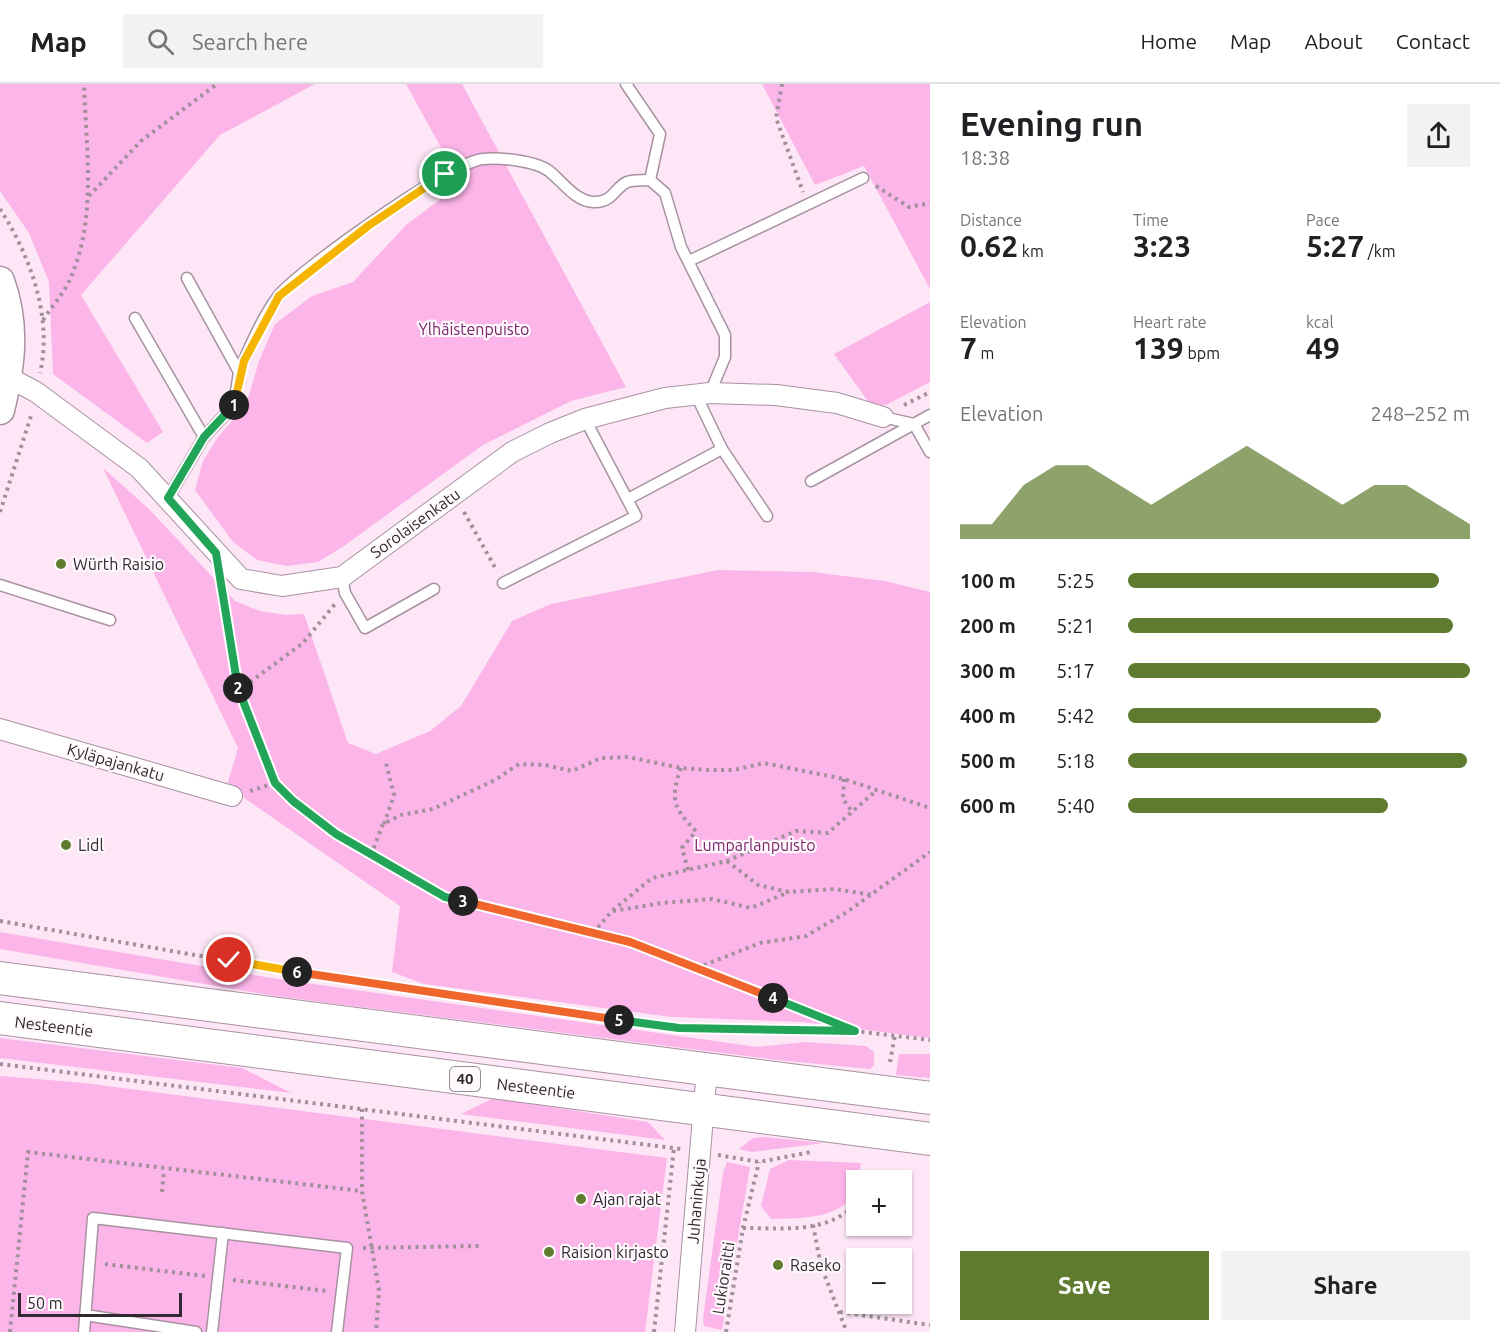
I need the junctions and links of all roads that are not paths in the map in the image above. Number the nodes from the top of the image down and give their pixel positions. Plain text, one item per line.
1 (626, 84) edge
2 (863, 178) road end
3 (650, 180) junction
4 (689, 261) junction
5 (187, 278) dead end
6 (0, 281) edge
7 (135, 318) dead end
8 (239, 372) junction
9 (8, 377) junction
10 (703, 394) junction
11 (0, 410) edge
12 (930, 415) edge
13 (883, 417) joint
14 (585, 420) junction
15 (914, 424) junction
16 (204, 437) junction
17 (722, 449) junction
18 (930, 452) edge
19 (811, 481) dead end
20 (168, 498) junction
21 (628, 499) junction
22 (767, 516) dead end
23 (503, 583) road end
24 (0, 585) edge
25 (343, 585) junction
26 (434, 589) dead end
27 (110, 620) dead end
28 (0, 729) edge
29 (232, 796) dead end
30 (0, 978) edge
31 (0, 1018) edge
32 (707, 1069) junction
33 (930, 1098) edge
34 (704, 1111) junction
35 (930, 1139) edge
36 (224, 1233) junction
37 (85, 1315) junction
38 (84, 1332) edge
39 (196, 1332) edge
40 (212, 1332) edge
41 (337, 1332) edge
42 (684, 1332) edge

1 - 3 lane
2 - 4 lane
3 - 4 lane
3 - 8 lane
4 - 10 lane
5 - 8 lane
6 - 9 street
7 - 16 lane
8 - 16 lane
9 - 11 street
9 - 20 street, Sorolaisenkatu
10 - 13 street, Sorolaisenkatu
10 - 14 street, Sorolaisenkatu
10 - 17 lane
12 - 15 lane
13 - 15 lane
14 - 21 lane
14 - 25 street, Sorolaisenkatu
15 - 18 lane
15 - 19 lane
16 - 20 lane
17 - 21 lane
17 - 22 lane
20 - 25 street, Sorolaisenkatu
21 - 23 lane
24 - 27 lane
25 - 26 lane
28 - 29 street, Kyläpajankatu
30 - 32 main road
31 - 34 main road, Nesteentie / 40
32 - 33 main road
32 - 34 street, Juhaninkuja
34 - 35 main road, Nesteentie / 40
34 - 42 street, Juhaninkuja
36 - 37 lane
36 - 40 lane
36 - 41 lane
37 - 38 lane
37 - 39 lane

